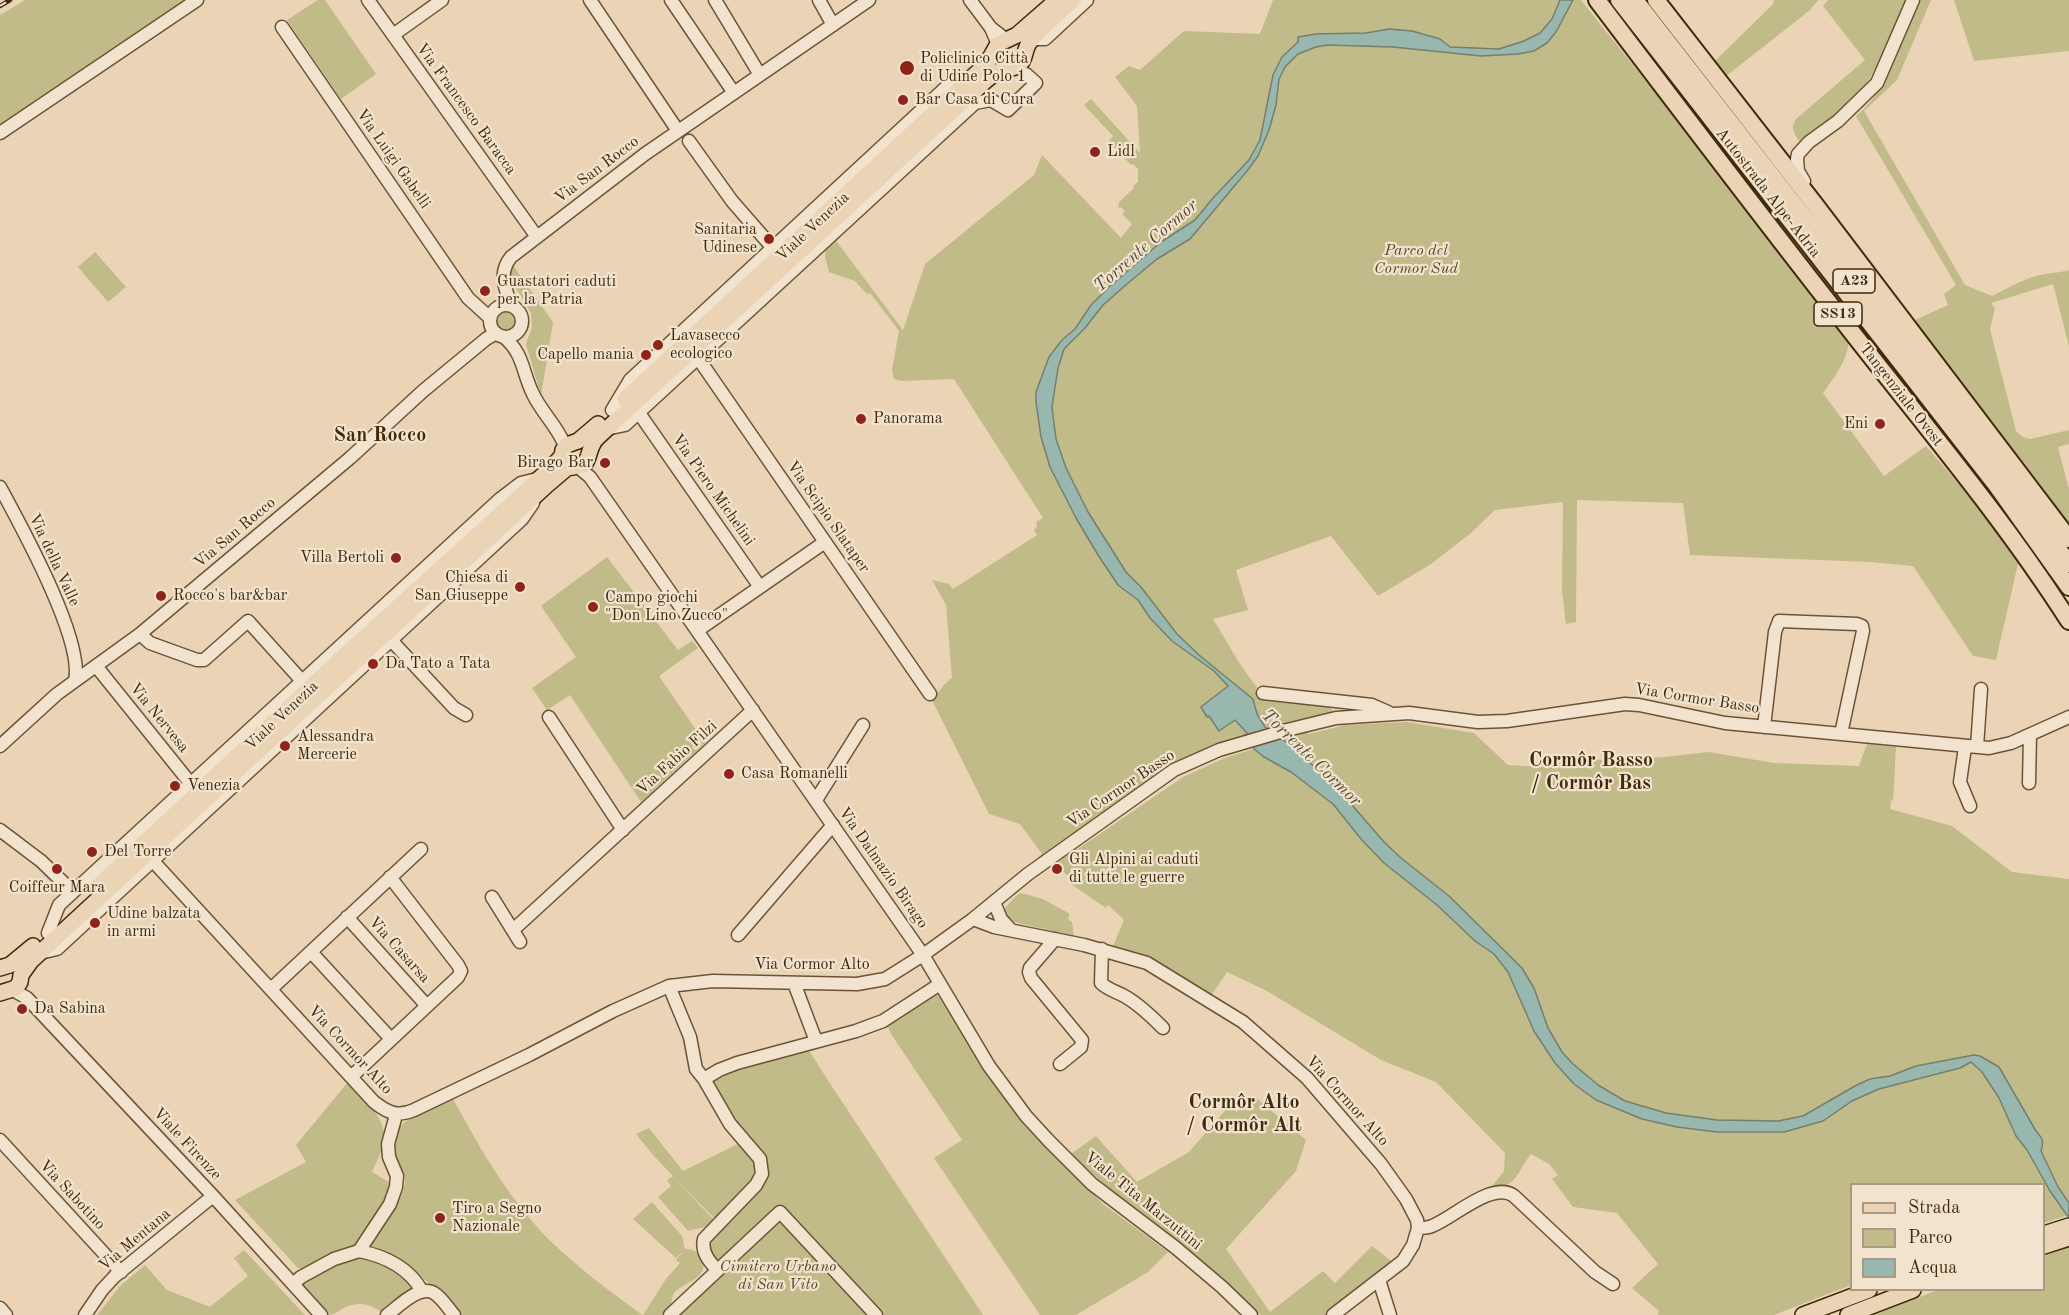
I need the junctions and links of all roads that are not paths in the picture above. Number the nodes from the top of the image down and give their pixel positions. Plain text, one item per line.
1 (197, 0) edge
2 (368, 0) edge
3 (442, 0) edge
4 (590, 0) edge
5 (671, 0) edge
6 (715, 0) edge
7 (819, 0) edge
8 (869, 0) edge
9 (970, 0) edge
10 (1057, 0) edge
11 (1073, 0) edge
12 (1087, 0) edge
13 (1619, 0) edge
14 (1635, 0) edge
15 (1656, 0) edge
16 (1913, 0) edge
17 (1600, 4) edge
18 (1043, 7) edge
19 (833, 25) junction
20 (282, 27) dead end
21 (393, 35) junction
22 (1002, 43) junction
23 (1021, 60) junction
24 (760, 75) junction
25 (968, 80) junction
26 (734, 93) junction
27 (678, 132) junction
28 (0, 133) edge
29 (689, 141) dead end
30 (1816, 206) junction
31 (537, 237) junction
32 (772, 247) junction
33 (497, 322) junction
34 (520, 330) junction
35 (518, 351) junction
36 (698, 358) junction
37 (612, 410) junction
38 (639, 413) junction
39 (606, 429) junction
40 (576, 457) junction
41 (538, 486) junction
42 (0, 487) edge
43 (2069, 539) edge
44 (825, 542) junction
45 (2069, 564) edge
46 (760, 587) junction
47 (2069, 587) edge
48 (2069, 621) edge
49 (698, 630) junction
50 (140, 634) junction
51 (391, 640) junction
52 (74, 649) junction
53 (92, 668) junction
54 (75, 680) junction
55 (302, 681) junction
56 (1981, 689) dead end
57 (1263, 693) dead end
58 (930, 694) dead end
59 (753, 710) junction
60 (1389, 713) junction
61 (466, 715) dead end
62 (549, 717) dead end
63 (2069, 717) edge
64 (863, 725) dead end
65 (1764, 727) junction
66 (1841, 734) junction
67 (2030, 735) junction
68 (0, 746) edge
69 (1971, 747) junction
70 (2029, 783) dead end
71 (194, 788) junction
72 (816, 800) junction
73 (1970, 806) dead end
74 (833, 825) junction
75 (0, 830) edge
76 (623, 830) junction
77 (421, 849) dead end
78 (152, 860) junction
79 (390, 877) junction
80 (73, 891) junction
81 (492, 897) dead end
82 (994, 902) junction
83 (347, 917) junction
84 (973, 919) junction
85 (513, 930) junction
86 (1011, 930) junction
87 (48, 933) junction
88 (738, 935) dead end
89 (1055, 939) junction
90 (520, 942) dead end
91 (1102, 950) junction
92 (311, 952) junction
93 (40, 953) junction
94 (923, 955) junction
95 (8, 981) edge
96 (794, 983) junction
97 (940, 984) junction
98 (669, 986) junction
99 (271, 989) junction
100 (427, 1006) junction
101 (1163, 1028) dead end
102 (391, 1039) junction
103 (816, 1041) junction
104 (1060, 1064) dead end
105 (351, 1077) junction
106 (704, 1079) junction
107 (396, 1114) junction
108 (0, 1140) edge
109 (213, 1196) junction
110 (2069, 1226) edge
111 (1418, 1228) junction
112 (2045, 1232) edge
113 (2069, 1238) edge
114 (2045, 1245) edge
115 (359, 1251) junction
116 (717, 1270) junction
117 (121, 1272) junction
118 (1379, 1280) junction
119 (293, 1284) junction
120 (1613, 1284) dead end
121 (422, 1291) junction
122 (1866, 1291) edge
123 (1910, 1291) edge
124 (0, 1308) edge
125 (6, 1315) edge
126 (85, 1315) edge
127 (321, 1315) edge
128 (387, 1315) edge
129 (454, 1315) edge
130 (670, 1315) edge
131 (876, 1315) edge
132 (1251, 1315) edge
133 (1333, 1315) edge
134 (1390, 1315) edge
135 (1803, 1315) edge
136 (1848, 1315) edge

1 - 28 street
2 - 21 street, Via Francesco Baracca
3 - 21 street
4 - 27 street
5 - 26 street
6 - 24 street
7 - 19 street
8 - 19 street, Via San Rocco
9 - 22 street
10 - 18 main road, Viale Venezia
11 - 23 main road, Viale Venezia
12 - 23 street, Viale Venezia
13 - 47 highway, Autostrada Alpe-Adria / A23
14 - 45 highway, Autostrada Alpe-Adria / A23
15 - 30 highway, SS13
16 - 30 street
17 - 48 highway, Tangenziale Ovest / SS13
18 - 22 main road, Viale Venezia
19 - 24 street, Via San Rocco
20 - 33 street, Via Luigi Gabelli
21 - 31 street, Via Francesco Baracca
22 - 23 main road, Viale Venezia
22 - 23 main road, Viale Venezia
22 - 25 main road, Viale Venezia
23 - 36 street, Viale Venezia
23 - 39 main road, Viale Venezia
24 - 26 street, Via San Rocco
25 - 32 street, Viale Venezia
25 - 37 main road, Viale Venezia
26 - 27 street, Via San Rocco
27 - 31 street, Via San Rocco
29 - 32 street
30 - 43 highway, SS13
31 - 33 street, Via San Rocco
32 - 37 street, Viale Venezia
33 - 34 street
33 - 34 street
33 - 35 street, Via Luigi Gabelli
33 - 50 street, Via San Rocco
34 - 35 street, Via Luigi Gabelli
35 - 40 street, Via Luigi Gabelli
36 - 38 street, Viale Venezia
36 - 44 street, Via Scipio Slataper
37 - 40 main road, Viale Venezia
38 - 39 street, Viale Venezia
38 - 46 street, Via Piero Michelini
39 - 40 main road, Viale Venezia
40 - 41 main road, Viale Venezia
40 - 49 street, Via Dalmazio Birago
41 - 51 street, Viale Venezia
41 - 55 street, Viale Venezia
41 - 71 main road, Viale Venezia
41 - 93 main road, Viale Venezia
42 - 52 street, Via della Valle
44 - 46 street
44 - 58 street, Via Scipio Slataper
46 - 49 street
49 - 59 street, Via Dalmazio Birago
50 - 53 street, Via San Rocco
50 - 55 street
51 - 61 street
51 - 78 street, Viale Venezia
52 - 53 street, Via della Valle
52 - 54 street, Via della Valle
53 - 54 street, Via San Rocco
53 - 71 street, Via Nervesa
54 - 68 street, Via San Rocco
55 - 71 street, Viale Venezia
56 - 69 street
57 - 60 street, Via Cormor Basso
59 - 72 street, Via Dalmazio Birago
59 - 76 street, Via Fabio Filzi
60 - 65 street, Via Cormor Basso
60 - 82 street, Via Cormor Basso
62 - 76 street
63 - 67 street, Via Cormor Basso
64 - 72 street, Via Dalmazio Birago
65 - 66 street, Via Cormor Basso
65 - 66 street
66 - 69 street, Via Cormor Basso
67 - 69 street, Via Cormor Basso
67 - 70 street
69 - 73 street
71 - 80 street, Viale Venezia
71 - 87 main road, Viale Venezia
72 - 74 street, Via Dalmazio Birago
74 - 88 street
74 - 94 street, Via Dalmazio Birago
75 - 80 street
76 - 85 street, Via Fabio Filzi
77 - 79 street, Via Casarsa
78 - 93 street, Viale Venezia
78 - 99 street, Via Cormor Alto
79 - 83 street, Via Casarsa
79 - 100 street
80 - 87 street, Viale Venezia
81 - 85 street
82 - 84 street, Via Cormor Alto
82 - 86 street
83 - 92 street, Via Casarsa
83 - 100 street, Via Casarsa
84 - 86 street, Via Cormor Alto
84 - 94 street, Via Cormor Alto
85 - 90 street
86 - 89 street, Via Cormor Alto
87 - 95 main road, Viale Venezia
89 - 91 street, Via Cormor Alto
89 - 104 street
91 - 101 street
91 - 111 street, Via Cormor Alto
92 - 99 street, Via Casarsa
92 - 102 street
93 - 95 main road, Viale Venezia
94 - 96 street, Via Cormor Alto
94 - 97 street, Viale Tita Marzuttini
95 - 109 street, Viale Firenze
96 - 98 street, Via Cormor Alto
96 - 103 street
97 - 103 street
97 - 132 street, Viale Tita Marzuttini
98 - 106 street
98 - 107 street, Via Cormor Alto
99 - 105 street, Via Cormor Alto
100 - 102 street
102 - 105 street
103 - 106 street
105 - 107 street, Via Cormor Alto
106 - 116 street
107 - 115 street
108 - 117 street, Via Sabotino
109 - 117 street, Via Mentana
109 - 119 street, Viale Firenze
110 - 112 main road
111 - 118 street
111 - 120 street
113 - 114 main road
115 - 119 street
115 - 121 street
116 - 130 street
116 - 131 street
117 - 126 street, Via Mentana
118 - 133 street
118 - 134 street
119 - 127 street, Viale Firenze
121 - 128 street
121 - 129 street
122 - 135 main road
123 - 136 main road
124 - 125 street

